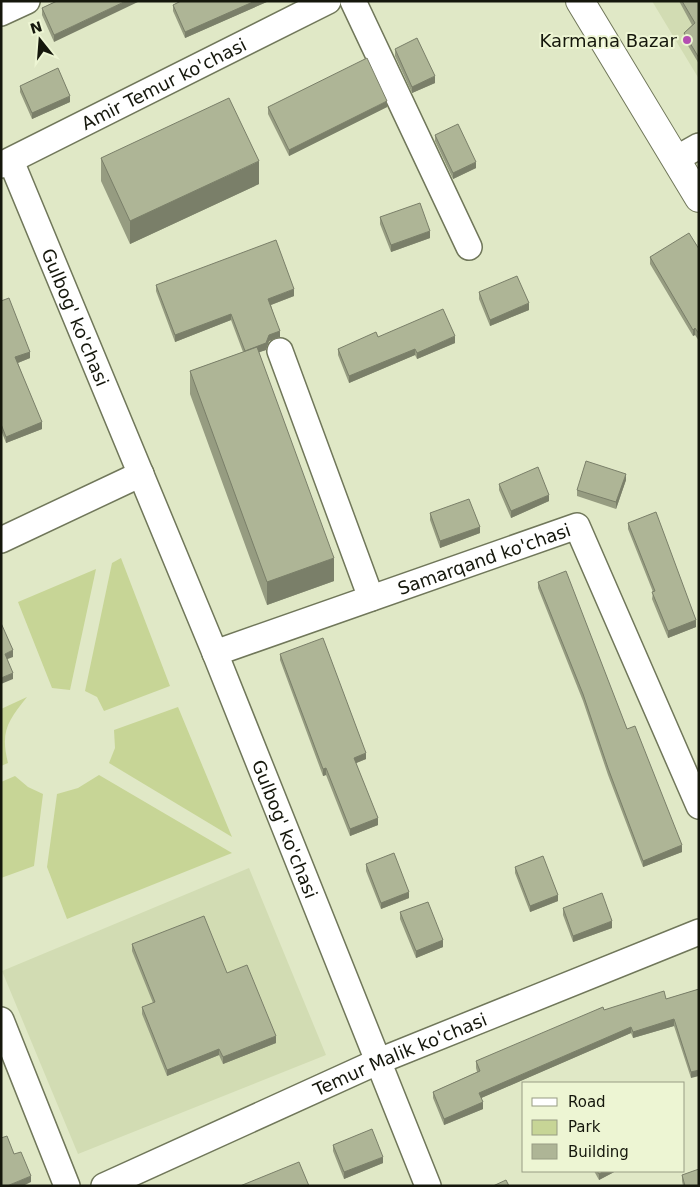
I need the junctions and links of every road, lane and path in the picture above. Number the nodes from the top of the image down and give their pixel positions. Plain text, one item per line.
1 (27, 1) edge
2 (328, 1) edge
3 (353, 1) edge
4 (580, 1) edge
5 (293, 9) edge
6 (1, 13) edge
7 (699, 146) edge
8 (676, 159) junction
9 (6, 163) edge
10 (699, 198) edge
11 (469, 247) dead end
12 (280, 351) dead end
13 (141, 474) junction
14 (1, 540) edge
15 (371, 598) junction
16 (215, 653) junction
17 (699, 806) edge
18 (699, 932) edge
19 (1, 1020) edge
20 (379, 1061) junction
21 (67, 1186) edge
22 (104, 1186) edge
23 (428, 1186) edge

1 - 6 street
2 - 5 street, Amir Temur ko'chasi
3 - 11 street
4 - 8 main road
5 - 9 street, Amir Temur ko'chasi
7 - 8 street
8 - 10 main road
9 - 13 street, Gulbog' ko'chasi
12 - 15 street
13 - 14 street
13 - 16 street, Gulbog' ko'chasi
15 - 16 street, Samarqand ko'chasi
15 - 17 street, Samarqand ko'chasi
16 - 20 street, Gulbog' ko'chasi
18 - 20 street, Temur Malik ko'chasi
19 - 21 street
20 - 22 street, Temur Malik ko'chasi
20 - 23 street, Gulbog' ko'chasi

